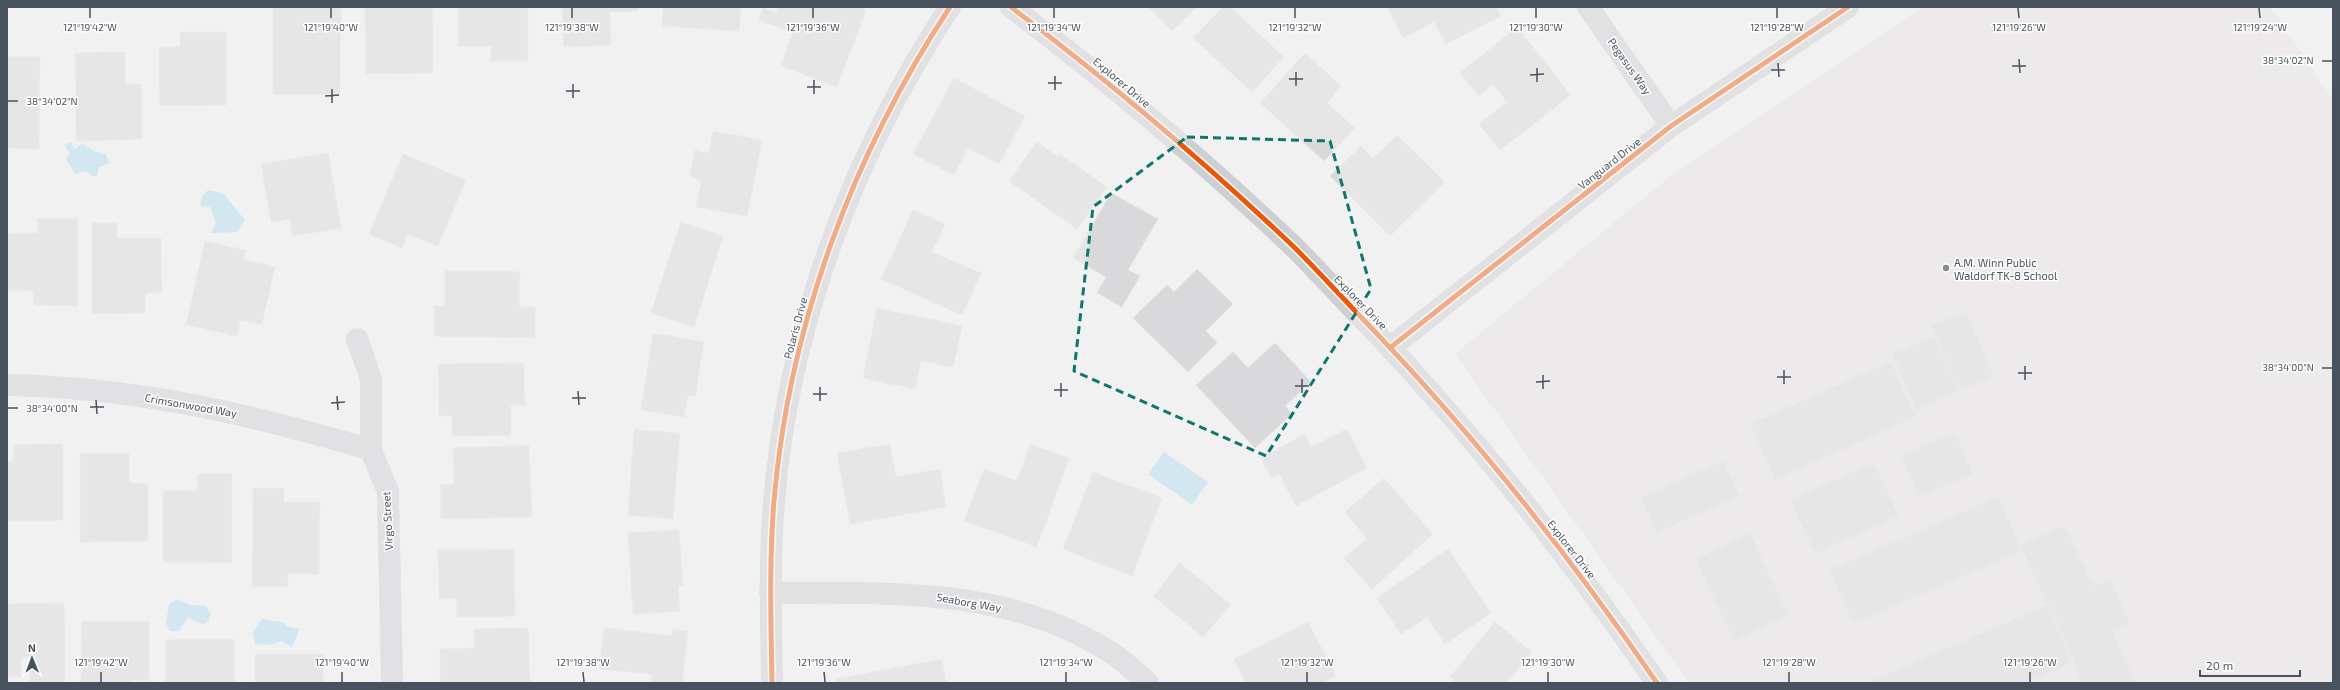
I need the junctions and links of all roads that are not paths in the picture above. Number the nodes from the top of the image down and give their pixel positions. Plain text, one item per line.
1 (950, 7) edge
2 (1011, 7) edge
3 (1588, 7) edge
4 (1848, 7) edge
5 (1672, 126) junction
6 (357, 339) dead end
7 (1391, 347) junction
8 (7, 386) edge
9 (371, 450) junction
10 (770, 593) junction
11 (392, 683) edge
12 (772, 683) edge
13 (1148, 683) edge
14 (1656, 683) edge

1 - 10 street, Polaris Drive
2 - 7 street, Explorer Drive
3 - 5 street, Pegasus Way
4 - 5 street, Vanguard Drive
5 - 7 street, Vanguard Drive
6 - 9 street, Virgo Street
7 - 14 street, Explorer Drive
8 - 9 street, Crimsonwood Way
9 - 11 street, Virgo Street
10 - 12 street, Polaris Drive
10 - 13 street, Seaborg Way

